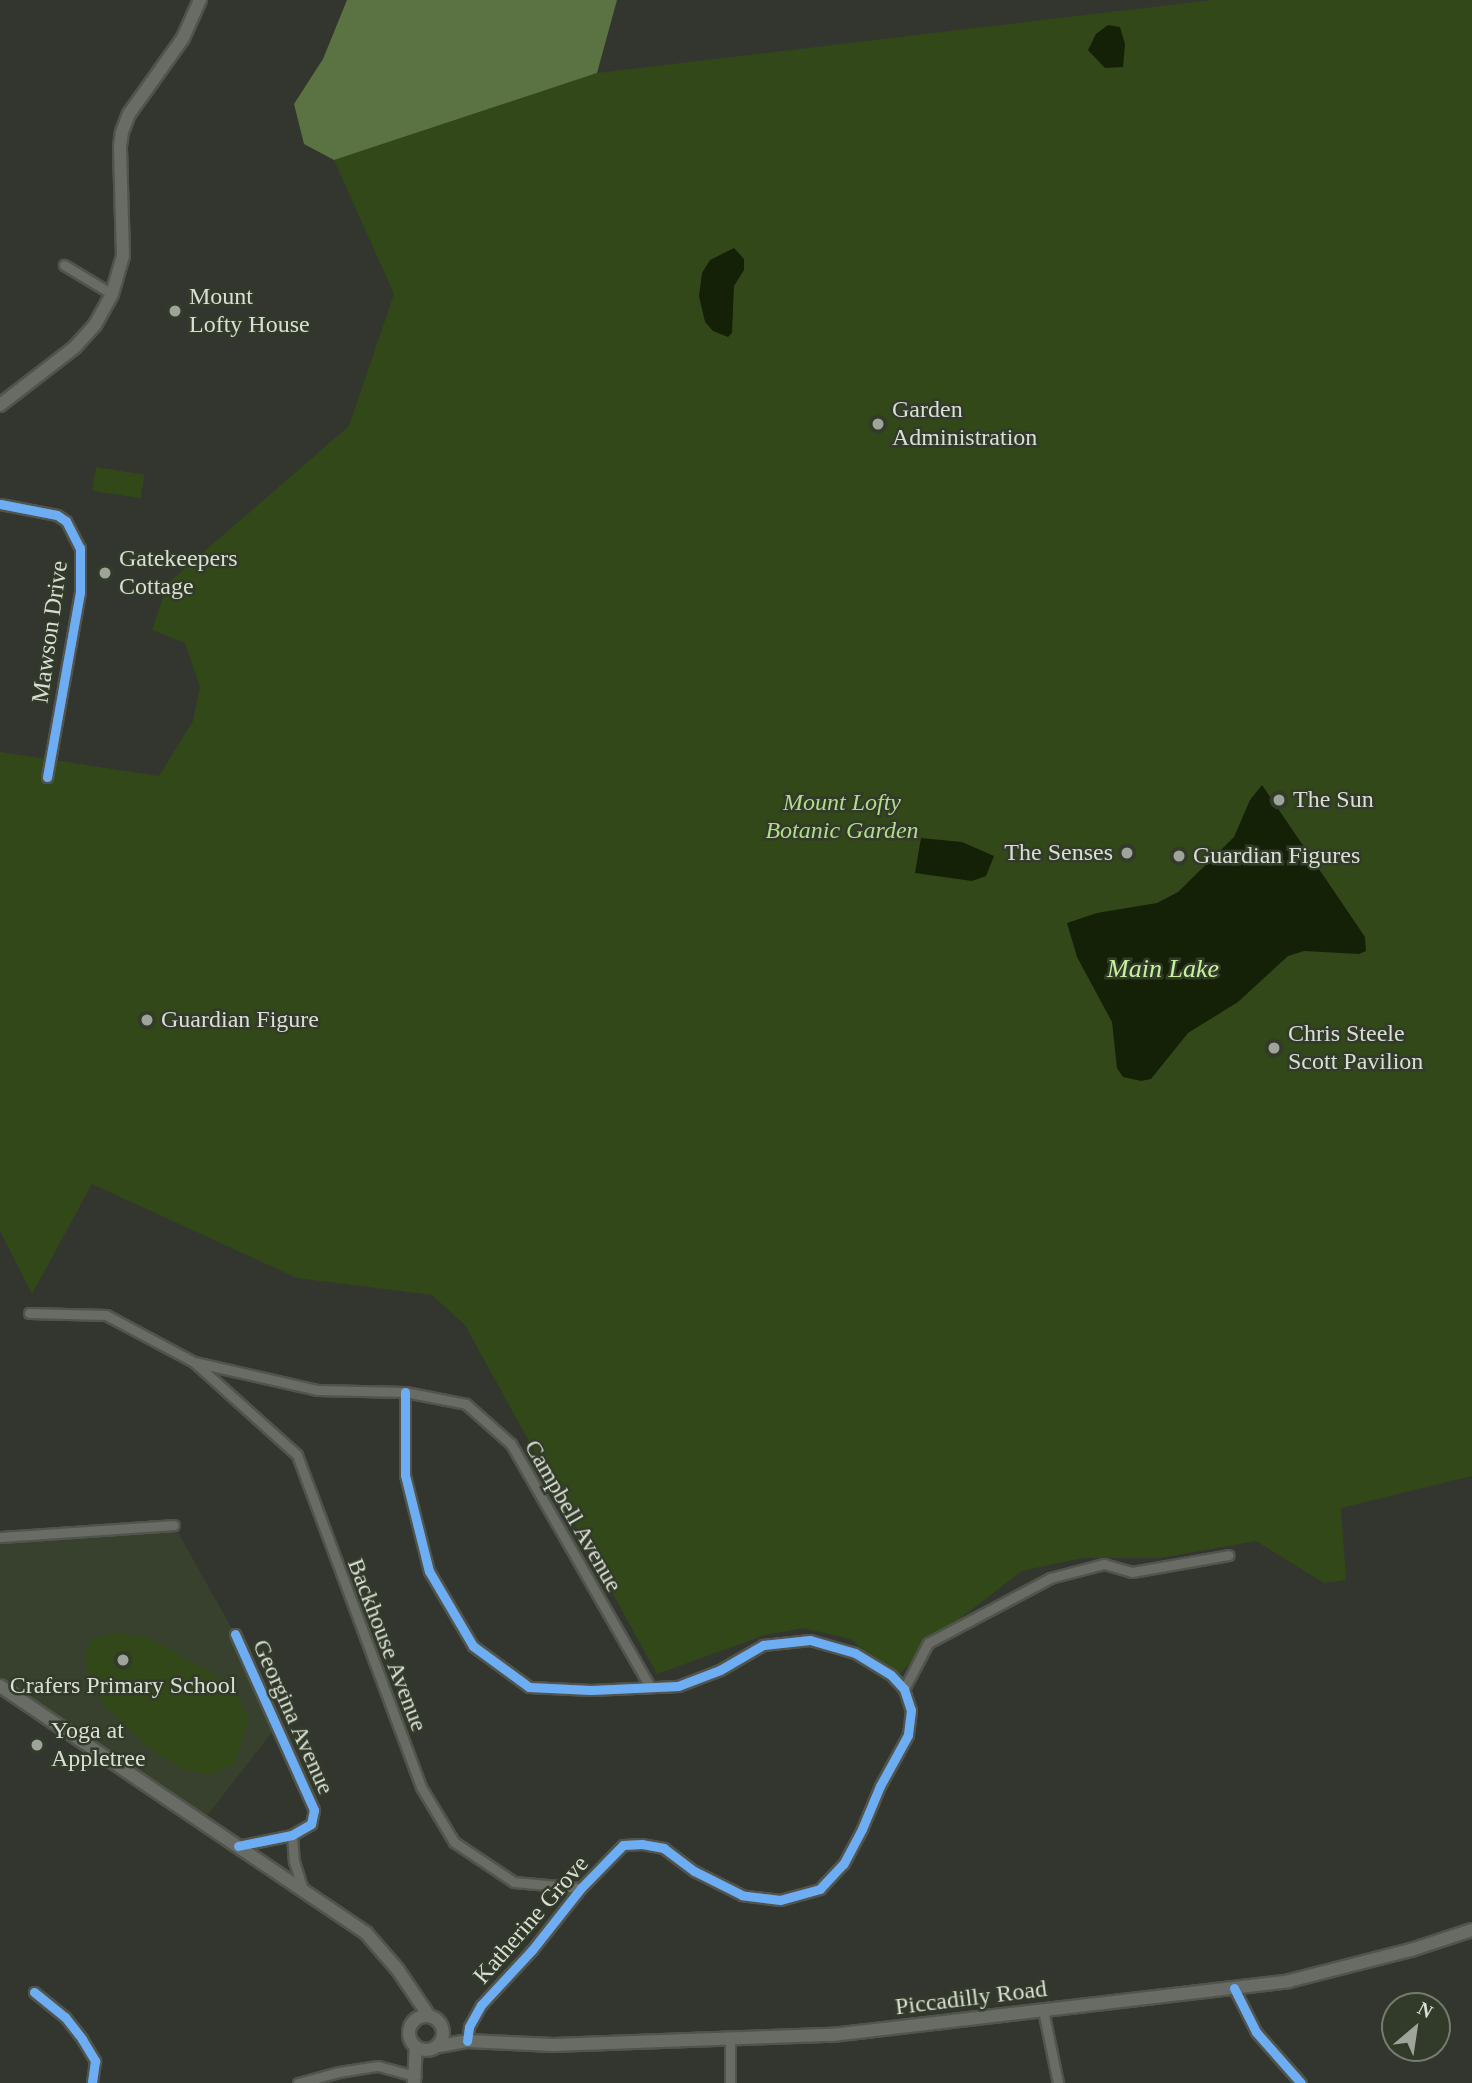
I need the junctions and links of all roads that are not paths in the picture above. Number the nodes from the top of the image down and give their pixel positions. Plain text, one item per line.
1 (200, 0) edge
2 (64, 265) dead end
3 (112, 294) junction
4 (0, 405) edge
5 (0, 504) edge
6 (47, 778) dead end
7 (29, 1313) dead end
8 (194, 1362) junction
9 (405, 1392) junction
10 (174, 1524) dead end
11 (0, 1537) edge
12 (1229, 1555) dead end
13 (235, 1633) dead end
14 (0, 1686) edge
15 (650, 1687) junction
16 (904, 1689) junction
17 (292, 1835) junction
18 (238, 1846) junction
19 (581, 1888) junction
20 (303, 1890) junction
21 (1472, 1930) edge
22 (1234, 1988) junction
23 (34, 1992) dead end
24 (1043, 2010) junction
25 (428, 2019) junction
26 (467, 2041) junction
27 (730, 2041) junction
28 (416, 2047) junction
29 (436, 2047) junction
30 (415, 2080) edge
31 (92, 2083) edge
32 (298, 2083) edge
33 (730, 2083) edge
34 (1058, 2083) edge
35 (1301, 2083) edge

1 - 3 main road
2 - 3 street
3 - 4 main road
5 - 6 street, Mawson Drive
7 - 8 street, Campbell Avenue
8 - 9 street, Campbell Avenue
8 - 19 street, Backhouse Avenue
9 - 15 street, Campbell Avenue
9 - 15 street
10 - 11 street
12 - 16 street
13 - 17 street, Georgina Avenue
14 - 18 main road
15 - 16 street
16 - 19 street, Katherine Grove
17 - 18 street
17 - 20 street
18 - 20 main road
19 - 26 street, Katherine Grove
20 - 25 main road
21 - 22 main road, Piccadilly Road
22 - 24 main road, Piccadilly Road
22 - 35 street
23 - 31 street
24 - 27 main road, Piccadilly Road
24 - 34 street
25 - 26 main road
25 - 28 main road
25 - 29 main road
26 - 27 main road, Piccadilly Road
26 - 29 main road, Piccadilly Road
27 - 33 street
28 - 29 main road
28 - 30 main road
29 - 30 main road
30 - 32 street

